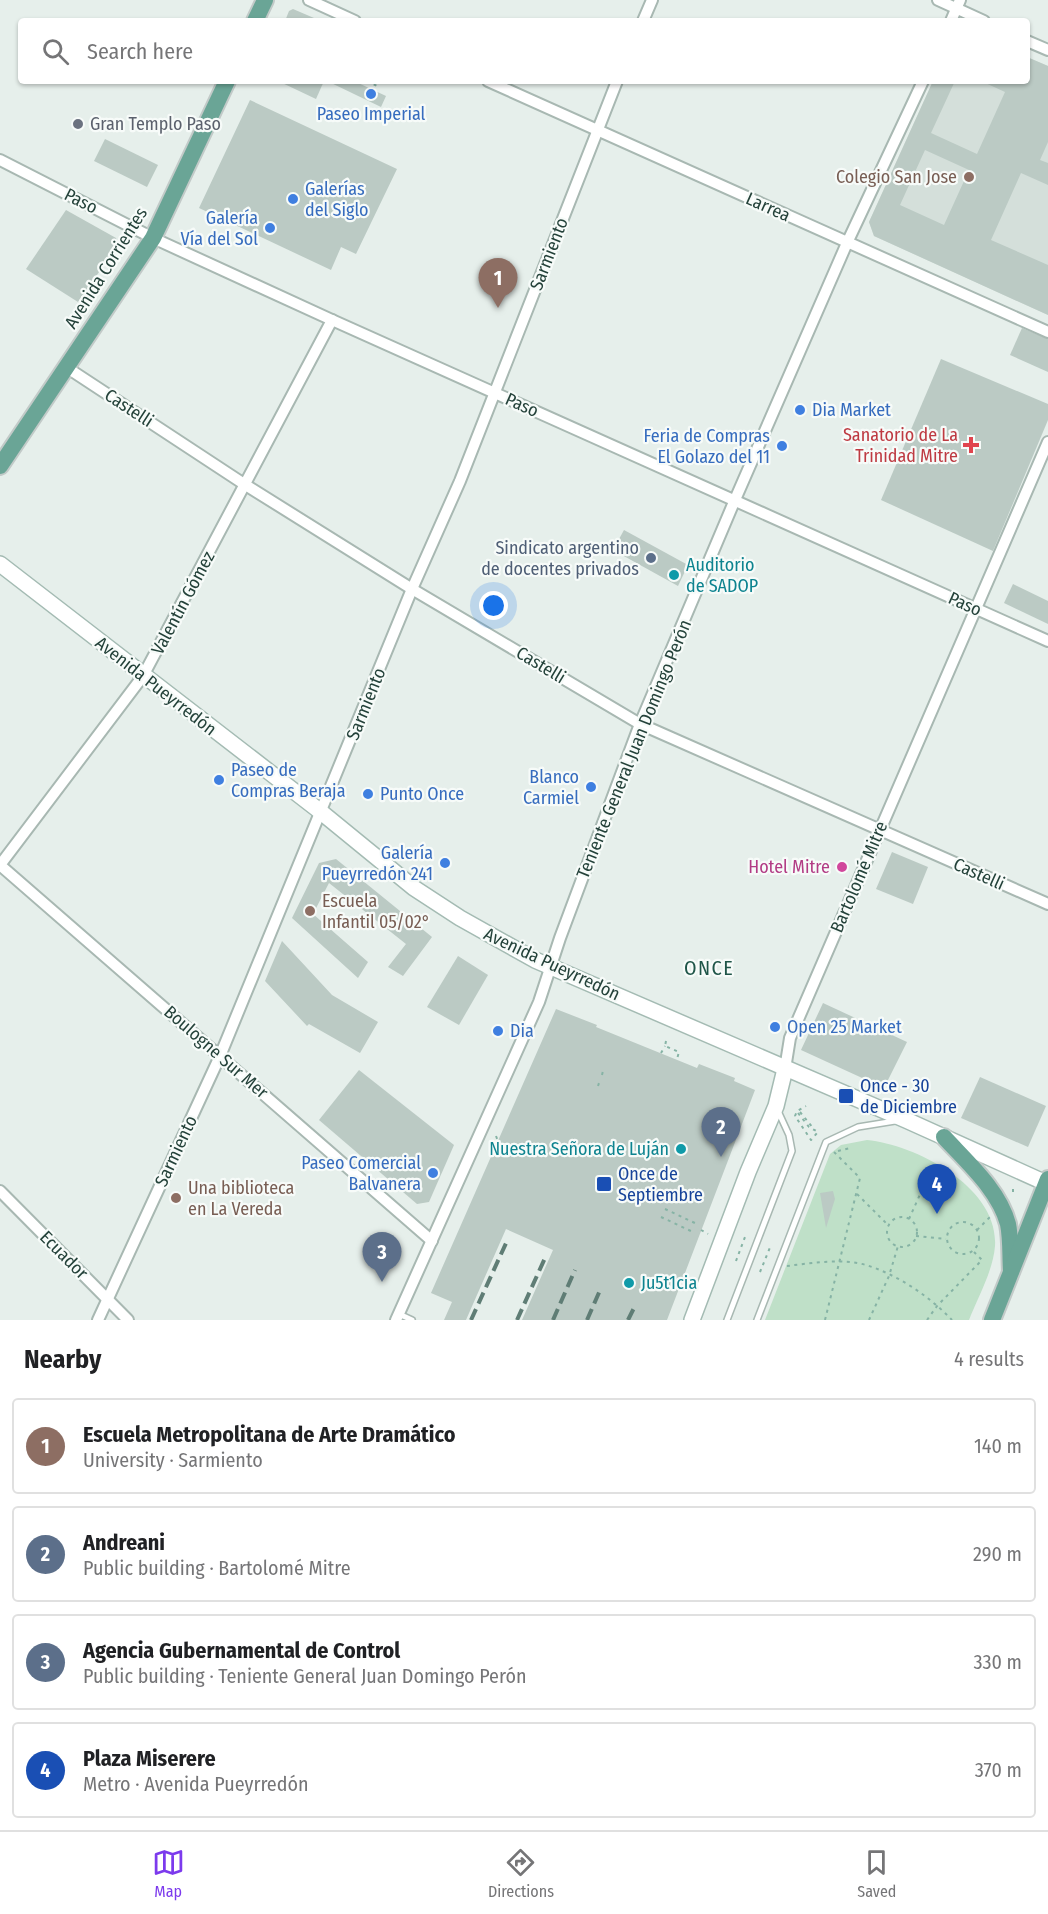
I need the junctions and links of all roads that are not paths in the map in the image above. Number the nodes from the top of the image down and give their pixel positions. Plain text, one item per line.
1 (265, 0) edge
2 (309, 0) edge
3 (652, 0) edge
4 (938, 0) edge
5 (958, 4) edge
6 (256, 18) edge
7 (349, 18) edge
8 (644, 18) edge
9 (952, 18) edge
10 (979, 18) edge
11 (1030, 42) edge
12 (1048, 50) edge
13 (226, 84) edge
14 (495, 84) edge
15 (616, 84) edge
16 (922, 84) edge
17 (597, 130) junction
18 (0, 160) edge
19 (153, 238) junction
20 (847, 243) junction
21 (332, 320) junction
22 (1048, 332) edge
23 (66, 367) junction
24 (494, 393) junction
25 (1048, 442) edge
26 (0, 466) edge
27 (244, 484) junction
28 (734, 502) junction
29 (0, 564) edge
30 (412, 589) junction
31 (976, 609) junction
32 (1048, 641) edge
33 (143, 676) junction
34 (640, 724) junction
35 (321, 812) junction
36 (879, 830) junction
37 (0, 865) edge
38 (1048, 904) edge
39 (550, 967) junction
40 (220, 1056) junction
41 (785, 1069) junction
42 (776, 1106) junction
43 (906, 1120) junction
44 (944, 1137) junction
45 (1048, 1182) edge
46 (0, 1191) edge
47 (432, 1240) junction
48 (1011, 1271) junction
49 (108, 1299) junction
50 (398, 1317) edge
51 (98, 1320) edge
52 (128, 1320) edge
53 (412, 1320) edge
54 (692, 1320) edge
55 (727, 1320) edge
56 (757, 1320) edge
57 (992, 1320) edge

1 - 6 main road
2 - 7 street
3 - 8 street
4 - 5 street
5 - 9 street
5 - 10 street
11 - 12 street
13 - 19 main road, Avenida Corrientes
14 - 17 street, Larrea
15 - 17 street, Sarmiento
16 - 20 street, Teniente General Juan Domingo Perón
17 - 20 street, Larrea
17 - 24 street, Sarmiento
18 - 19 street, Paso
19 - 21 street, Paso
19 - 23 main road, Avenida Corrientes
20 - 22 street, Larrea
20 - 28 street, Teniente General Juan Domingo Perón
21 - 24 street, Paso
21 - 27 street, Valentín Gómez
23 - 26 main road, Avenida Corrientes
23 - 27 street, Castelli
24 - 28 street, Paso
24 - 30 street, Sarmiento
25 - 31 street, Bartolomé Mitre
27 - 30 street, Castelli
27 - 33 street, Valentín Gómez
28 - 31 street, Paso
28 - 34 street, Teniente General Juan Domingo Perón
29 - 33 main road, Avenida Pueyrredón
30 - 34 street, Castelli
30 - 35 street, Sarmiento
31 - 32 street, Paso
31 - 36 street, Bartolomé Mitre
33 - 35 main road, Avenida Pueyrredón
33 - 37 street, Valentín Gómez
34 - 36 street, Castelli
34 - 39 street, Teniente General Juan Domingo Perón
35 - 39 main road, Avenida Pueyrredón
35 - 40 street, Sarmiento
36 - 38 street, Castelli
36 - 41 street, Bartolomé Mitre
37 - 40 street, Boulogne Sur Mer
39 - 41 main road, Avenida Pueyrredón
39 - 47 street, Teniente General Juan Domingo Perón
40 - 47 street, Boulogne Sur Mer
40 - 49 street, Sarmiento
41 - 42 main road, Bartolomé Mitre
41 - 43 main road, Avenida Pueyrredón
42 - 54 main road, Bartolomé Mitre
42 - 55 lane
43 - 44 main road, Avenida Pueyrredón
43 - 56 lane
44 - 45 main road, Avenida Pueyrredón
44 - 48 main road
45 - 48 main road
46 - 49 street, Ecuador
47 - 50 street, Teniente General Juan Domingo Perón
48 - 57 main road
49 - 51 street, Sarmiento
49 - 52 street, Ecuador
50 - 53 lane

